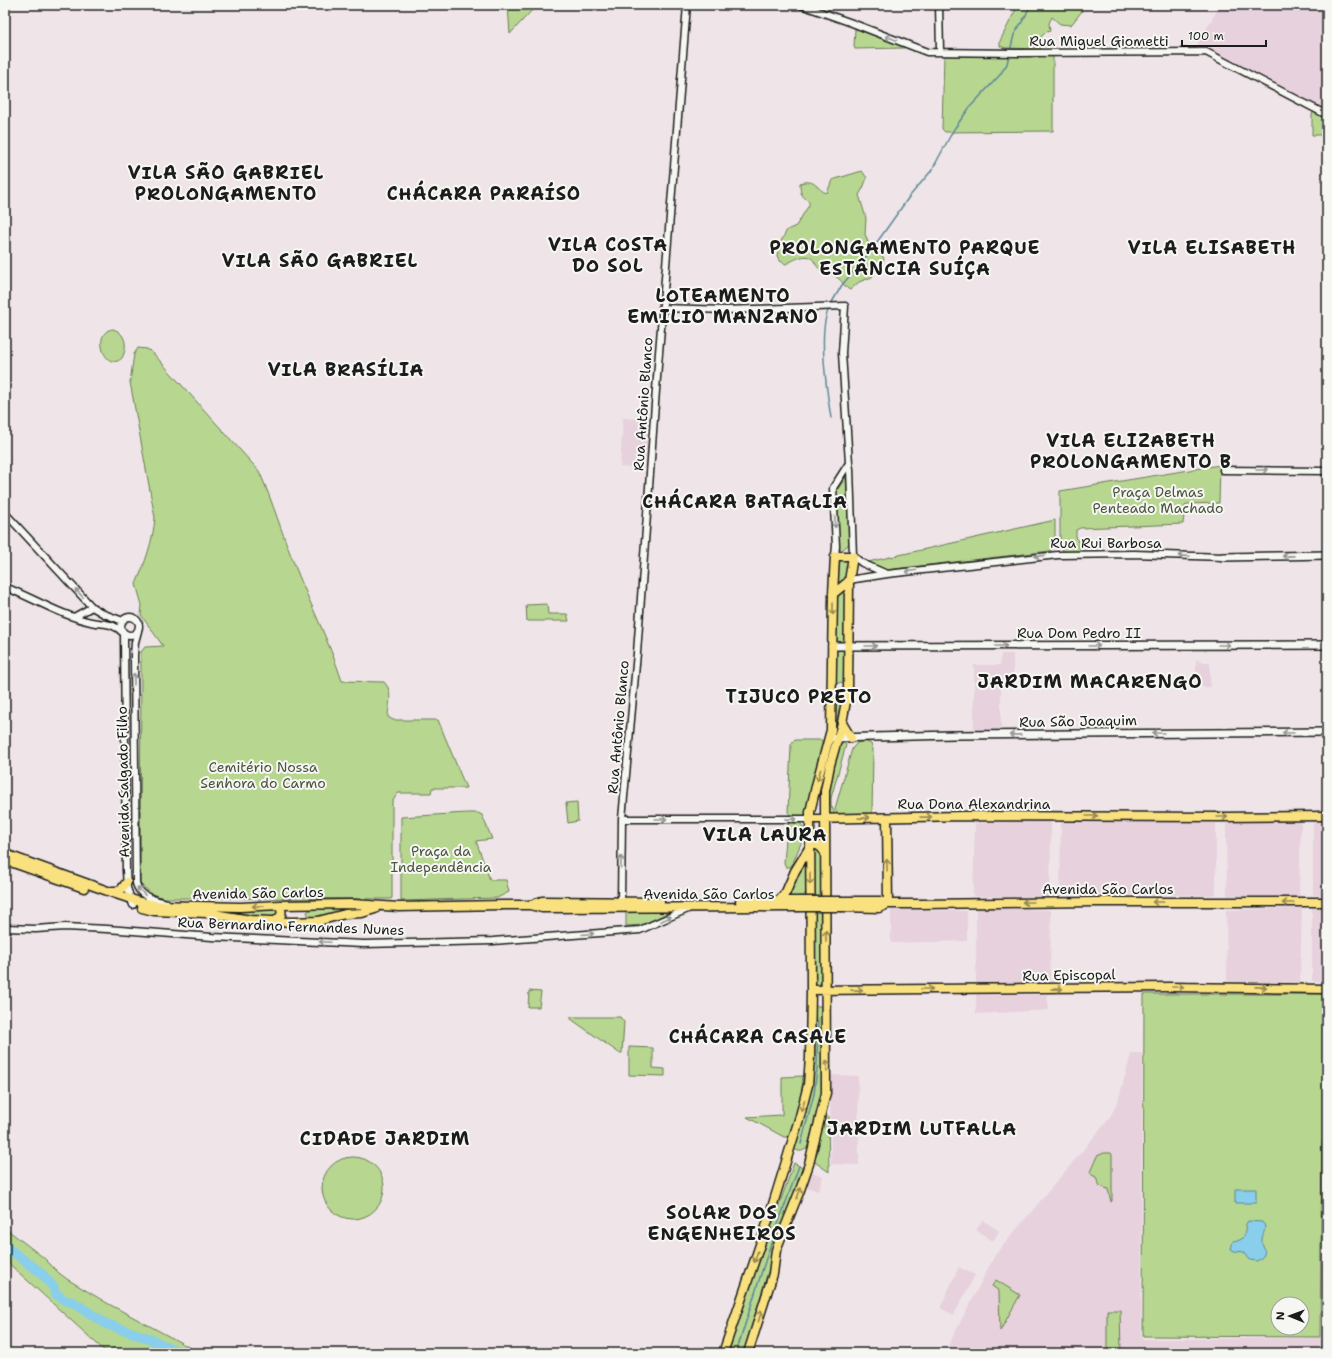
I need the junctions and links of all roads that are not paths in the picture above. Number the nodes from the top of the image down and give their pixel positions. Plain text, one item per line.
1 (687, 5) edge
2 (801, 5) edge
3 (939, 5) edge
4 (940, 52) junction
5 (1327, 115) edge
6 (662, 308) junction
7 (849, 463) junction
8 (1223, 470) dead end
9 (1327, 471) edge
10 (5, 514) edge
11 (1327, 555) edge
12 (835, 556) junction
13 (853, 556) junction
14 (1223, 557) joint
15 (886, 574) junction
16 (849, 582) junction
17 (5, 587) edge
18 (833, 594) junction
19 (92, 607) junction
20 (74, 617) junction
21 (123, 621) junction
22 (138, 632) junction
23 (123, 633) junction
24 (1327, 645) edge
25 (832, 646) junction
26 (848, 646) junction
27 (832, 688) junction
28 (848, 690) junction
29 (842, 723) junction
30 (1327, 732) edge
31 (834, 738) junction
32 (851, 738) junction
33 (125, 806) junction
34 (135, 806) junction
35 (1327, 816) edge
36 (886, 818) junction
37 (622, 819) junction
38 (810, 819) junction
39 (826, 819) junction
40 (810, 842) junction
41 (825, 853) junction
42 (5, 854) edge
43 (5, 860) edge
44 (127, 882) junction
45 (108, 891) junction
46 (779, 901) junction
47 (132, 902) junction
48 (621, 902) junction
49 (1327, 902) edge
50 (352, 904) junction
51 (798, 904) junction
52 (888, 904) junction
53 (280, 905) junction
54 (309, 905) junction
55 (530, 905) junction
56 (176, 906) junction
57 (392, 906) junction
58 (692, 907) junction
59 (362, 913) junction
60 (274, 922) junction
61 (306, 922) junction
62 (5, 928) edge
63 (1327, 988) edge
64 (811, 990) junction
65 (826, 990) junction
66 (827, 1008) junction
67 (811, 1009) junction
68 (723, 1353) edge
69 (748, 1353) edge

1 - 6 street, Rua Antônio Blanco
4 -> 2 street, Rua Miguel Giometti
3 - 4 street
4 - 5 street, Rua Miguel Giometti
6 - 7 street
6 - 37 street, Rua Antônio Blanco
7 -> 12 street
7 - 13 street
8 -> 9 street
19 -> 10 street
11 -> 14 main road, Rua Rui Barbosa
12 - 13 main road
12 - 18 main road
13 - 15 street
13 - 16 main road
14 -> 15 street, Rua Rui Barbosa
15 - 16 street, Rua Rui Barbosa
16 - 18 main road
16 - 26 main road
17 - 20 street
18 -> 25 main road
19 - 20 street
19 - 21 street
20 - 23 street
21 - 22 street
21 - 23 street
22 - 23 street
34 -> 22 street, Avenida Salgado Filho
23 - 33 street, Avenida Salgado Filho
26 -> 24 main road, Rua Dom Pedro II
25 - 26 main road, Rua Dom Pedro II
25 - 27 main road
26 - 28 main road
27 - 28 main road
27 - 31 main road
28 - 29 main road
29 - 31 main road
29 - 32 main road
30 -> 32 main road, Rua São Joaquim
31 - 32 main road, Rua São Joaquim
31 -> 38 main road
31 - 39 main road
33 - 34 street
33 - 44 street, Avenida Salgado Filho
56 -> 34 street, Avenida Salgado Filho
36 -> 35 main road, Rua Dona Alexandrina
39 -> 36 main road, Rua Dona Alexandrina
52 -> 36 main road
37 -> 38 street, Rua Dona Alexandrina
48 -> 37 street, Rua Antônio Blanco
38 - 39 main road, Rua Dona Alexandrina
38 - 40 main road
39 - 41 main road
40 - 41 main road
40 - 46 main road
40 -> 64 main road
65 -> 41 main road
42 - 45 main road
43 - 47 main road
44 - 45 main road
44 - 47 street, Avenida Salgado Filho
45 - 47 main road
46 - 48 main road, Avenida São Carlos
46 - 51 main road, Avenida São Carlos
47 - 56 main road, Avenida São Carlos
47 - 60 main road, Avenida São Carlos
48 - 55 main road, Avenida São Carlos
49 -> 52 main road, Avenida São Carlos
50 - 54 main road, Avenida São Carlos
50 - 57 main road, Avenida São Carlos
50 - 59 main road
51 - 52 main road, Avenida São Carlos, bridge
51 - 58 main road, Avenida São Carlos
53 - 54 main road, Avenida São Carlos
53 -> 56 main road, Avenida São Carlos
53 - 60 main road
54 - 61 main road
55 - 57 main road, Avenida São Carlos
55 - 58 main road, Avenida São Carlos
57 - 59 main road, Avenida São Carlos
58 - 62 street, Rua Bernardino Fernandes Nunes
59 - 61 main road, Avenida São Carlos
60 - 61 main road, Avenida São Carlos
65 -> 63 main road, Rua Episcopal
64 - 65 main road, Rua Episcopal
64 - 67 main road
65 - 66 main road
66 - 67 main road
69 -> 66 main road
67 -> 68 main road

